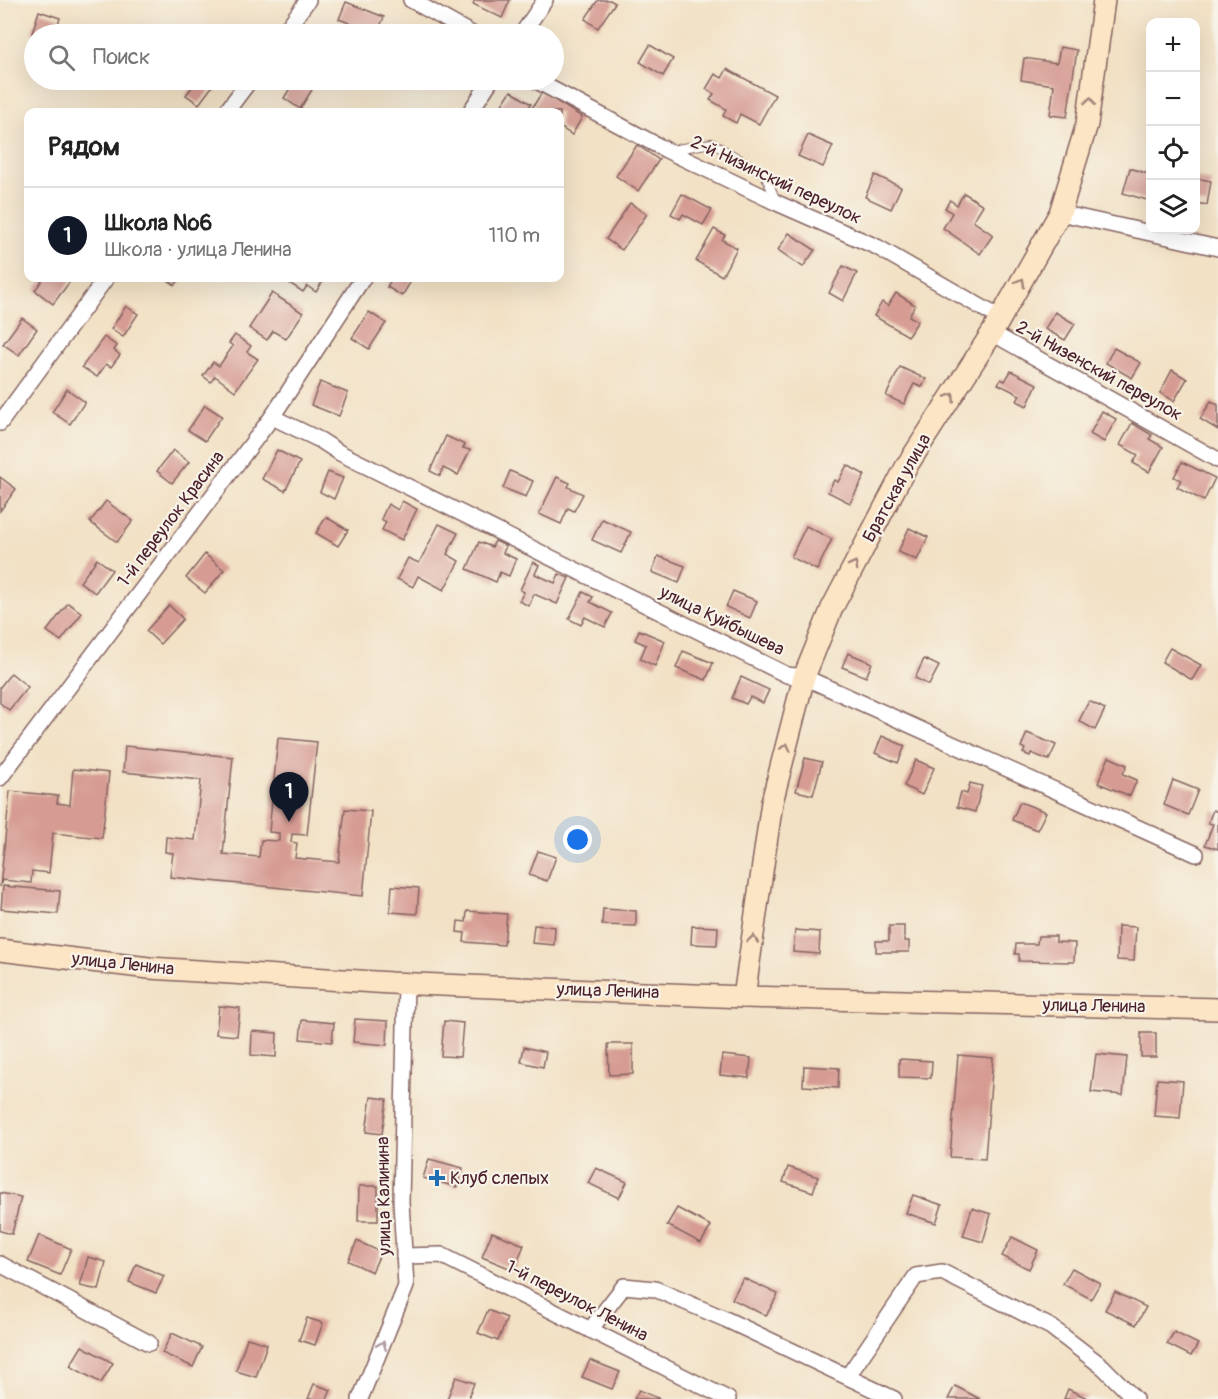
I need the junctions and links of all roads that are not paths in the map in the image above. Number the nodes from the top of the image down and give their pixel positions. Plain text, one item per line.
1 (308, 0) edge
2 (411, 0) edge
3 (545, 0) edge
4 (1104, 0) edge
5 (290, 24) edge
6 (454, 24) edge
7 (529, 24) edge
8 (242, 90) edge
9 (484, 90) edge
10 (554, 90) edge
11 (229, 108) edge
12 (473, 108) edge
13 (666, 150) junction
14 (777, 203) junction
15 (1060, 213) junction
16 (1218, 248) edge
17 (103, 282) edge
18 (360, 282) edge
19 (996, 325) junction
20 (272, 417) junction
21 (0, 423) edge
22 (1218, 460) edge
23 (804, 677) junction
24 (0, 778) edge
25 (1196, 854) dead end
26 (0, 950) edge
27 (406, 983) junction
28 (744, 997) junction
29 (1218, 1009) edge
30 (404, 1256) junction
31 (0, 1264) edge
32 (590, 1330) junction
33 (149, 1343) dead end
34 (848, 1376) junction
35 (360, 1399) edge
36 (728, 1399) edge
37 (894, 1399) edge
38 (1135, 1399) edge

1 - 5 street
2 - 6 street
3 - 7 street
15 -> 4 main road, Братская улица
8 - 11 street
9 - 12 street
10 - 13 street, 2-й Низинский переулок
13 - 14 street, 2-й Низинский переулок
13 - 14 lane
14 - 19 street, 2-й Низинский переулок
15 - 16 street
19 -> 15 main road, Братская улица
17 - 21 street
18 - 20 street, 1-й переулок Красина
19 - 22 street, 2-й Низенский переулок
23 -> 19 main road, Братская улица
20 - 23 street, улица Куйбышева
20 - 24 street, 1-й переулок Красина
23 - 25 street, улица Куйбышева
28 -> 23 main road, Братская улица
26 - 27 main road, улица Ленина
27 - 28 main road, улица Ленина
27 - 30 street, улица Калинина
28 - 29 main road, улица Ленина
30 - 32 street, 1-й переулок Ленина
35 -> 30 street, улица Калинина
31 - 33 street
32 - 34 street
32 - 36 street, 1-й переулок Ленина
34 - 37 street
34 - 38 street

